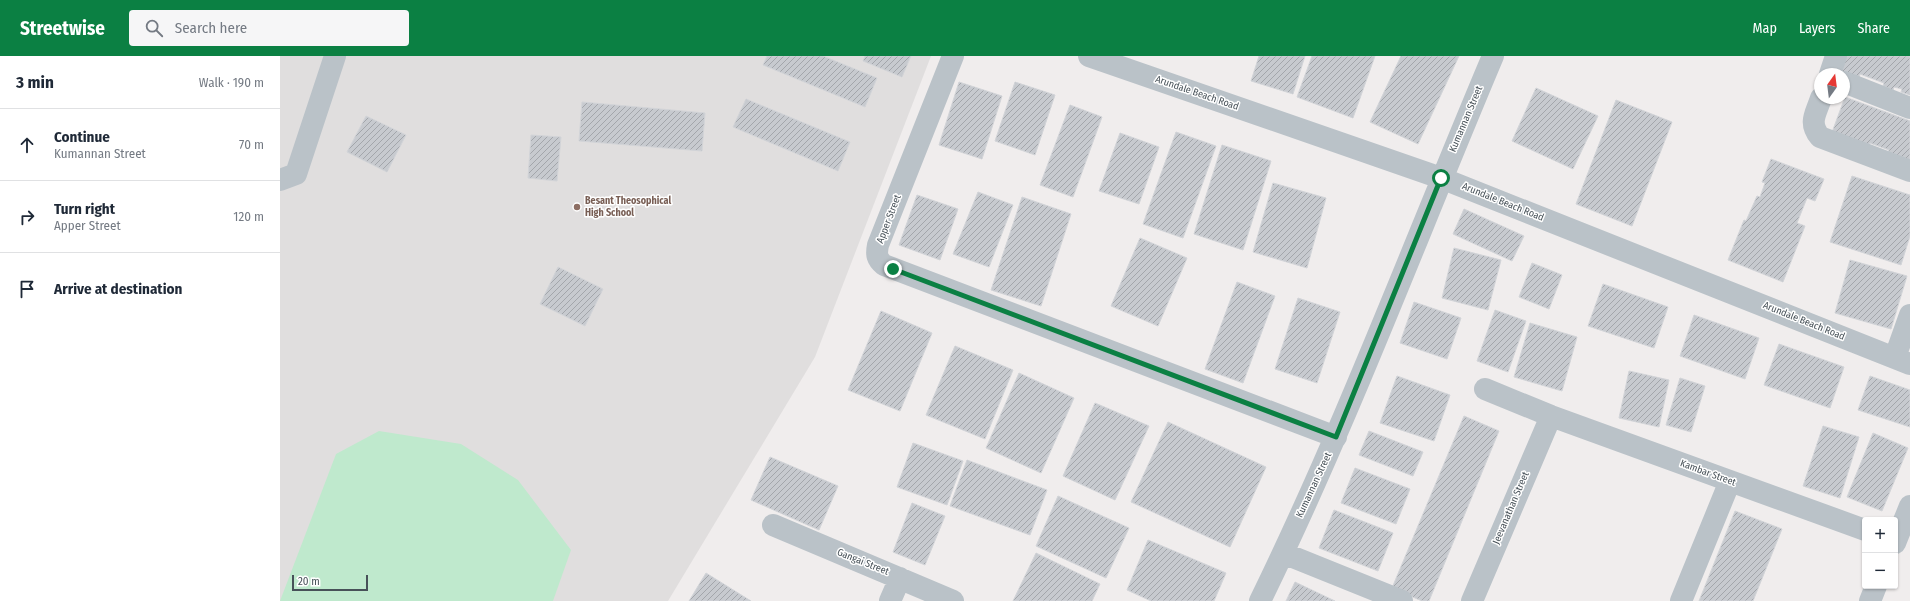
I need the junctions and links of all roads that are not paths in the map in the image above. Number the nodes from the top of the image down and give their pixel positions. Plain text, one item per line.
1 (335, 56) edge
2 (953, 56) edge
3 (1089, 56) edge
4 (1493, 56) edge
5 (1836, 56) edge
6 (1832, 68) edge
7 (1850, 84) edge
8 (1819, 104) edge
9 (1910, 108) edge
10 (1910, 171) edge
11 (1441, 178) junction
12 (280, 180) edge
13 (1910, 315) edge
14 (1902, 361) edge
15 (1485, 389) dead end
16 (1551, 416) junction
17 (1336, 437) junction
18 (1730, 481) junction
19 (1910, 506) edge
20 (773, 526) dead end
21 (1862, 529) edge
22 (1898, 535) edge
23 (1281, 558) junction
24 (900, 578) junction
25 (1875, 589) edge
26 (890, 601) edge
27 (953, 601) edge
28 (1260, 601) edge
29 (1364, 601) edge
30 (1402, 601) edge
31 (1472, 601) edge
32 (1681, 601) edge
33 (1870, 601) edge

1 - 12 street
2 - 17 street, Apper Street
3 - 11 street, Arundale Beach Road
4 - 11 street, Kumannan Street
5 - 6 street
7 - 9 street
8 - 10 street
11 - 14 street, Arundale Beach Road
11 - 17 street, Kumannan Street
13 - 14 street
15 - 16 street, Kambar Street
16 - 18 street, Kambar Street
16 - 31 street, Jeevanathan Street
17 - 23 street, Kumannan Street
18 - 21 street, Kambar Street
18 - 32 street
19 - 22 street
20 - 24 street, Gangai Street
23 - 28 street, Kumannan Street
23 - 29 street
23 - 30 street
24 - 26 street
24 - 27 street, Gangai Street
25 - 33 street

